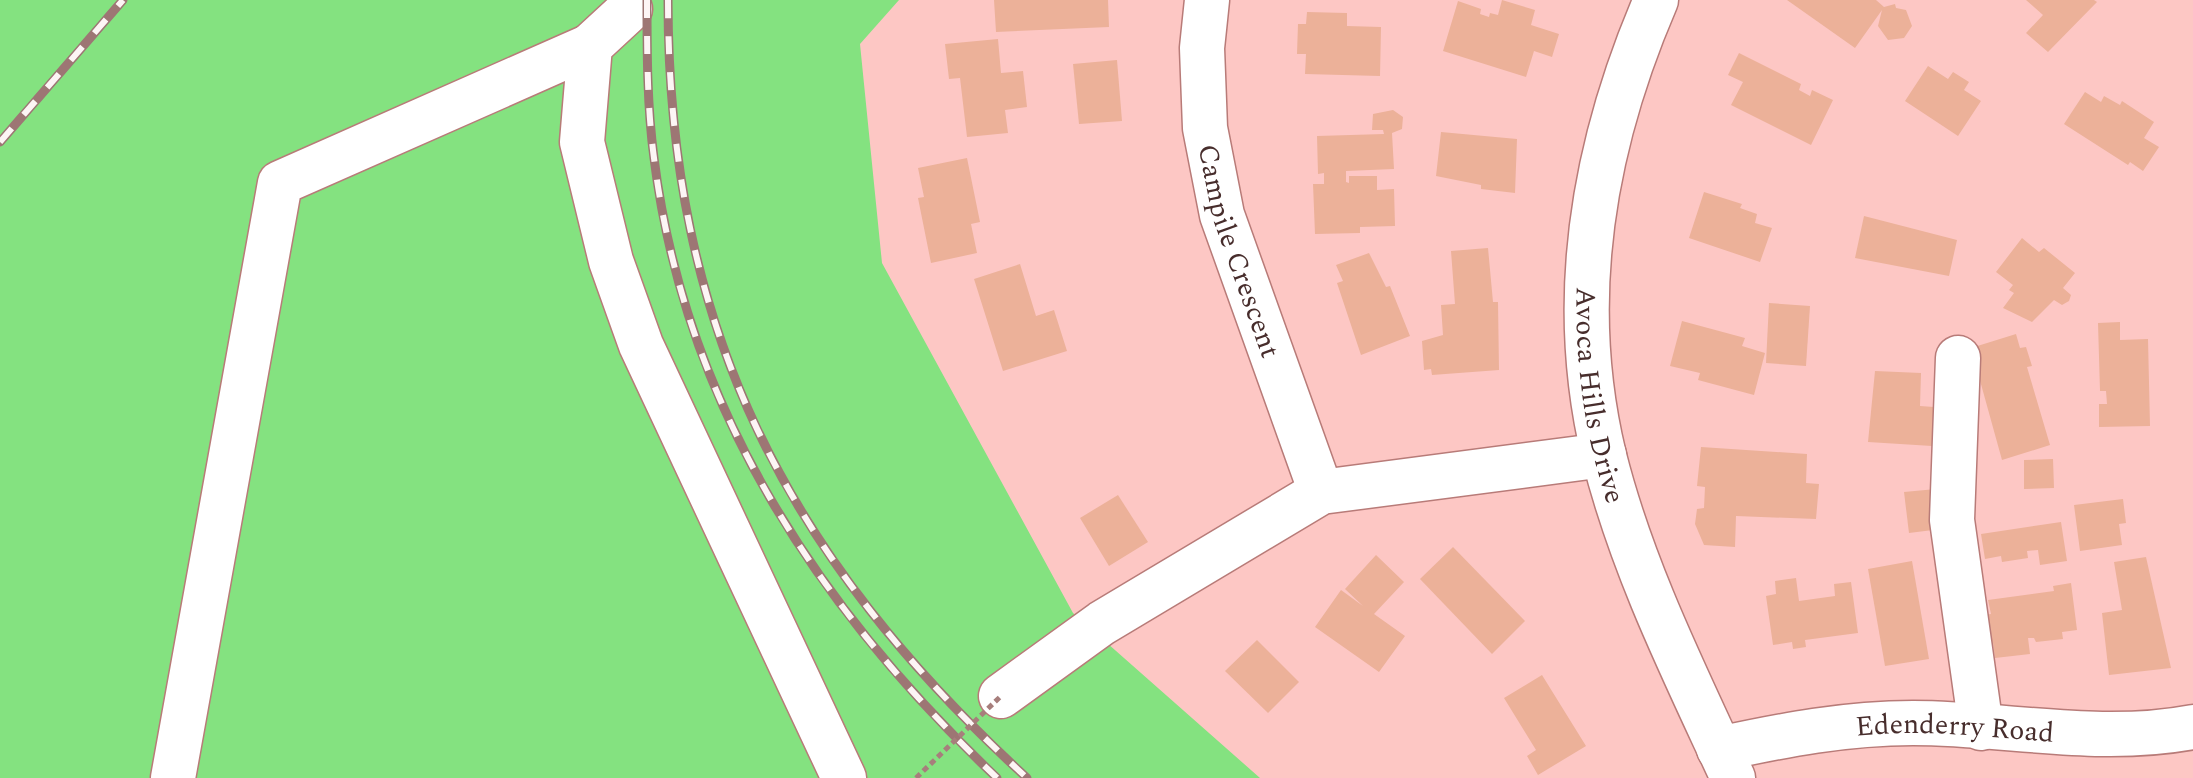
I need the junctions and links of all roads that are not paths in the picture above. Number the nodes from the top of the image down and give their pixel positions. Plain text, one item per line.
1 (1207, 0) edge
2 (1656, 0) edge
3 (630, 9) dead end
4 (590, 46) junction
5 (1958, 358) dead end
6 (1604, 455) junction
7 (1321, 492) junction
8 (1001, 696) road end
9 (2193, 727) edge
10 (1981, 728) junction
11 (1726, 763) edge
12 (173, 778) edge
13 (844, 778) edge

1 - 7 street, Campile Crescent
2 - 6 street, Avoca Hills Drive
3 - 4 street
4 - 12 street
4 - 13 street
5 - 10 street
6 - 7 street
6 - 11 street, Avoca Hills Drive
7 - 8 street
9 - 10 street, Edenderry Road
10 - 11 street, Edenderry Road

